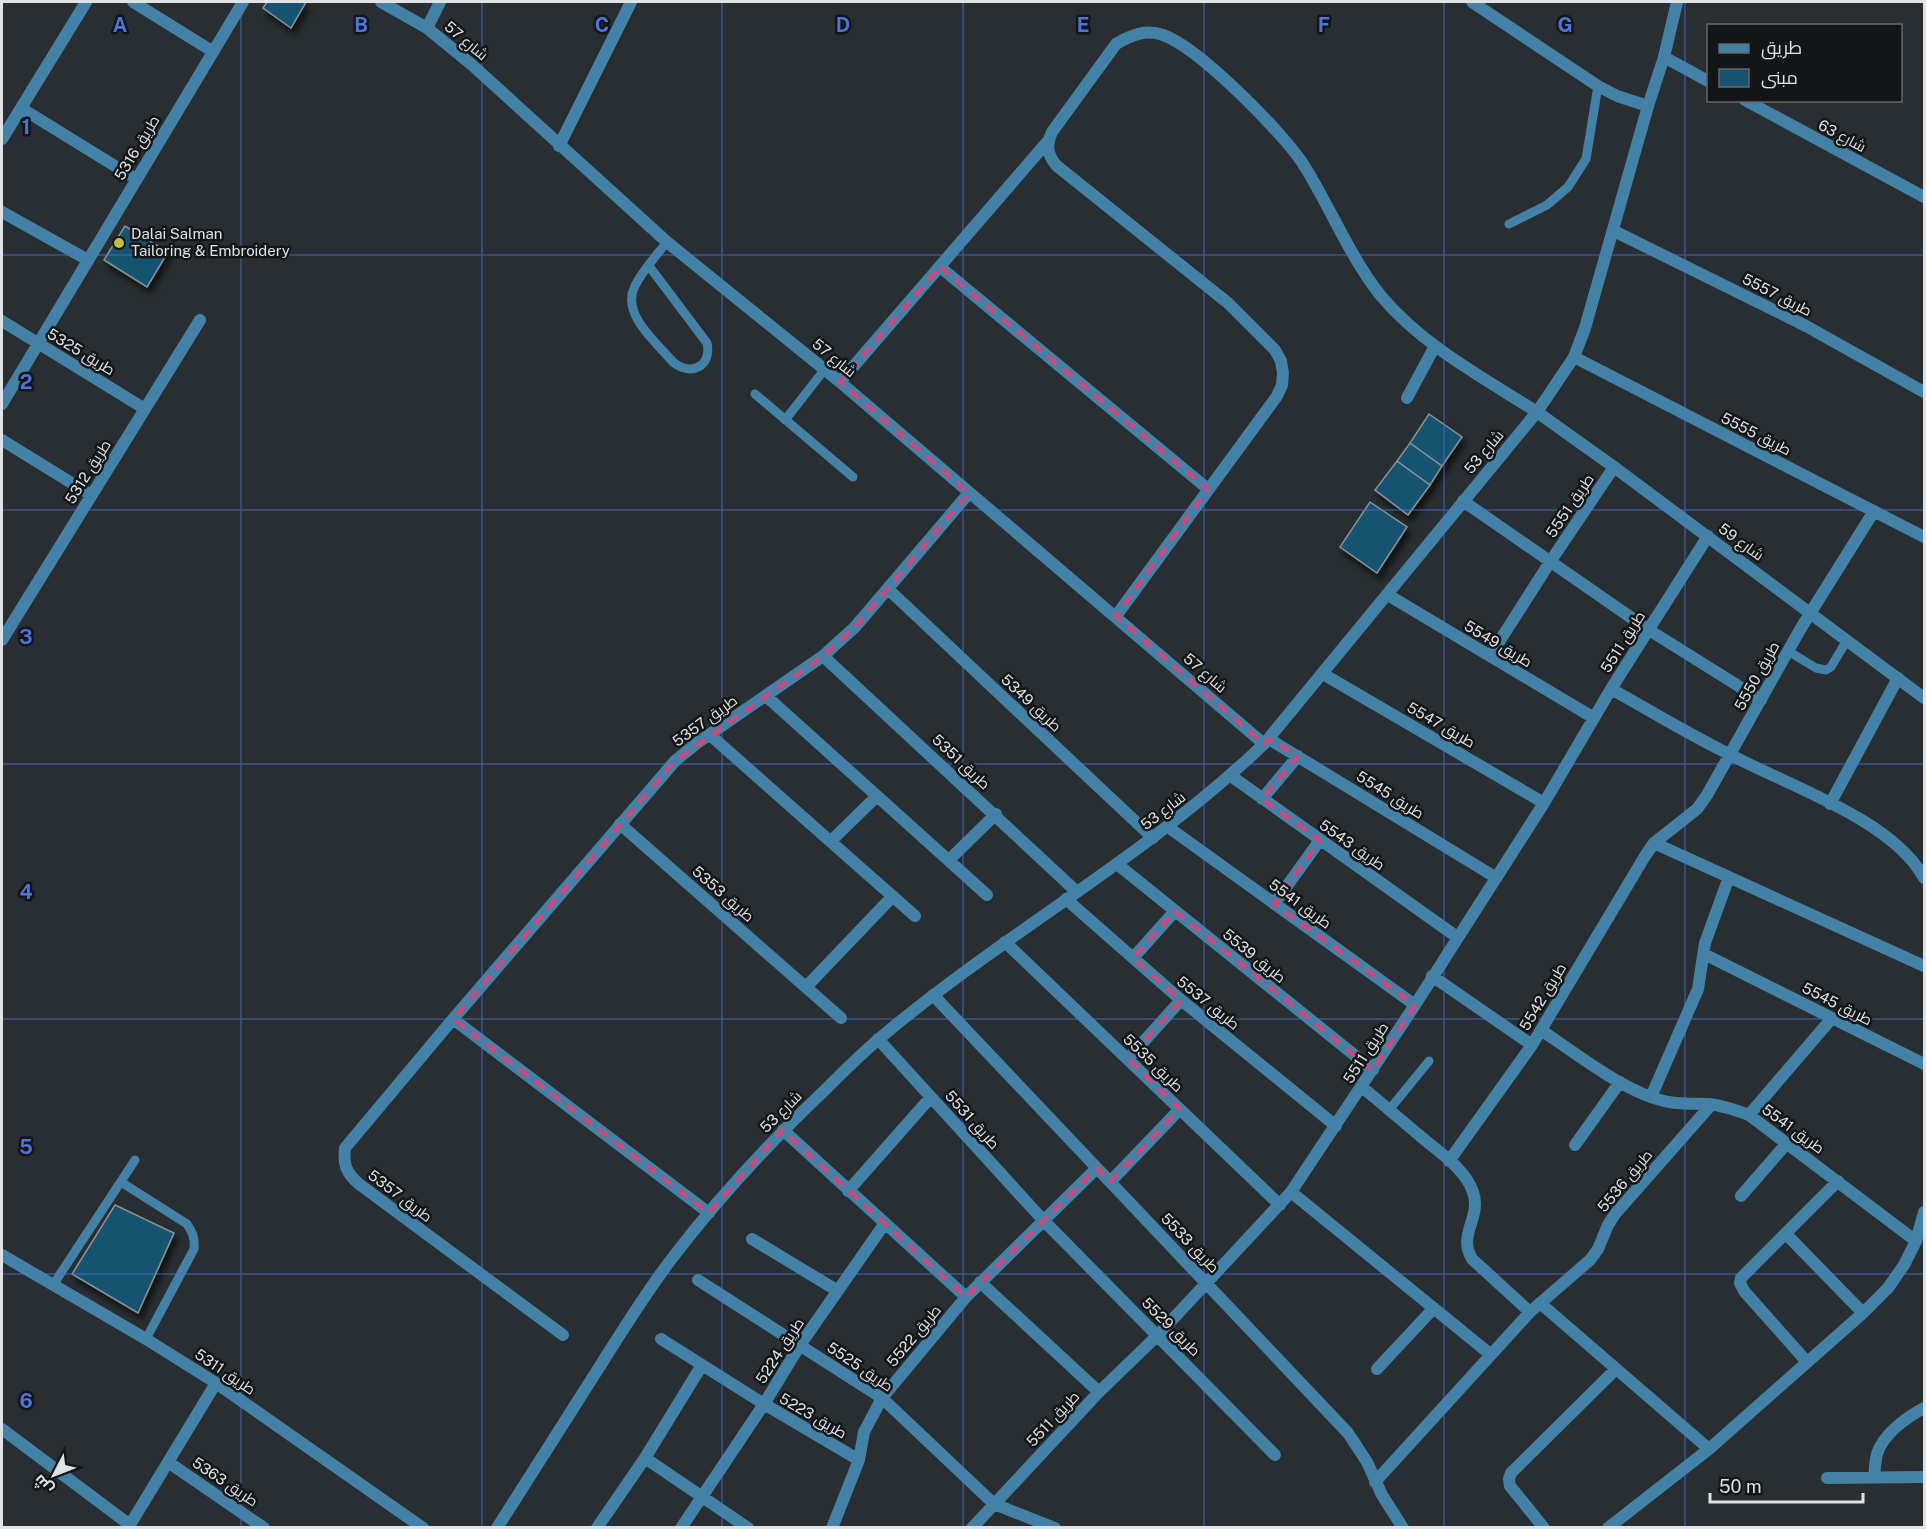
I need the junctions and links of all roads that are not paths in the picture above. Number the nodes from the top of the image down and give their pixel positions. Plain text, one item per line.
1 (86, 2) edge
2 (133, 2) edge
3 (243, 2) edge
4 (381, 2) edge
5 (440, 2) edge
6 (632, 2) edge
7 (1472, 2) edge
8 (1677, 2) edge
9 (427, 28) junction
10 (212, 51) junction
11 (1664, 57) junction
12 (1707, 80) edge
13 (1598, 86) junction
14 (1749, 102) edge
15 (1648, 106) junction
16 (21, 108) junction
17 (5, 125) edge
18 (2, 139) edge
19 (1048, 141) junction
20 (559, 146) junction
21 (136, 179) junction
22 (1924, 197) edge
23 (2, 212) edge
24 (1509, 224) dead end
25 (1614, 231) junction
26 (667, 242) junction
27 (88, 260) junction
28 (649, 266) junction
29 (940, 267) junction
30 (200, 320) dead end
31 (2, 321) edge
32 (38, 343) junction
33 (1435, 346) junction
34 (1574, 357) junction
35 (825, 369) junction
36 (840, 382) junction
37 (1924, 392) edge
38 (755, 394) dead end
39 (1407, 398) dead end
40 (2, 404) edge
41 (145, 409) junction
42 (1538, 412) junction
43 (785, 420) junction
44 (2, 440) edge
45 (1614, 467) junction
46 (853, 477) dead end
47 (1208, 489) junction
48 (969, 492) junction
49 (91, 495) junction
50 (1463, 501) junction
51 (1874, 511) junction
52 (1708, 536) junction
53 (1924, 537) edge
54 (1550, 561) junction
55 (888, 589) junction
56 (1388, 595) junction
57 (1811, 612) junction
58 (1116, 616) junction
59 (1649, 630) junction
60 (2, 640) edge
61 (1847, 640) junction
62 (1788, 651) junction
63 (823, 656) junction
64 (1490, 656) junction
65 (1323, 674) junction
66 (1898, 678) junction
67 (1611, 688) junction
68 (766, 696) junction
69 (1924, 698) edge
70 (1761, 700) junction
71 (1594, 717) junction
72 (710, 735) junction
73 (1267, 741) junction
74 (1730, 755) junction
75 (1298, 756) junction
76 (1231, 776) junction
77 (877, 795) junction
78 (1262, 799) junction
79 (1544, 803) junction
80 (1830, 804) junction
81 (996, 814) junction
82 (620, 824) junction
83 (1168, 827) junction
84 (1153, 838) junction
85 (1320, 840) junction
86 (831, 842) junction
87 (1654, 843) junction
88 (949, 860) junction
89 (1117, 864) junction
90 (1730, 877) junction
91 (1495, 878) junction
92 (1924, 878) edge
93 (1077, 892) junction
94 (987, 895) dead end
95 (893, 896) junction
96 (1066, 899) junction
97 (1274, 904) junction
98 (1175, 911) junction
99 (915, 916) dead end
100 (1457, 937) junction
101 (1005, 942) junction
102 (1704, 954) junction
103 (1133, 958) junction
104 (1924, 966) edge
105 (1432, 976) junction
106 (806, 987) junction
107 (933, 996) junction
108 (1181, 1000) junction
109 (1415, 1005) junction
110 (841, 1018) dead end
111 (1832, 1018) junction
112 (453, 1019) junction
113 (1541, 1030) junction
114 (878, 1039) junction
115 (1532, 1045) junction
116 (1128, 1059) junction
117 (1429, 1061) dead end
118 (1924, 1065) edge
119 (1373, 1070) junction
120 (1620, 1082) junction
121 (1362, 1087) junction
122 (1651, 1097) junction
123 (932, 1098) junction
124 (1711, 1105) junction
125 (1180, 1109) junction
126 (1389, 1110) junction
127 (1749, 1115) junction
128 (1336, 1126) junction
129 (783, 1130) junction
130 (1787, 1143) junction
131 (1575, 1145) dead end
132 (135, 1160) dead end
133 (1449, 1161) junction
134 (1097, 1168) junction
135 (1838, 1181) junction
136 (121, 1182) junction
137 (1110, 1182) junction
138 (848, 1191) junction
139 (1291, 1192) junction
140 (1741, 1196) dead end
141 (1280, 1205) junction
142 (1924, 1212) edge
143 (709, 1213) junction
144 (1044, 1221) junction
145 (885, 1224) junction
146 (1786, 1234) junction
147 (752, 1239) dead end
148 (1916, 1241) junction
149 (2, 1255) edge
150 (698, 1280) dead end
151 (980, 1282) junction
152 (1208, 1283) junction
153 (53, 1285) junction
154 (838, 1291) junction
155 (966, 1297) junction
156 (1540, 1303) junction
157 (1434, 1308) junction
158 (1530, 1312) junction
159 (1863, 1313) junction
160 (563, 1335) dead end
161 (1158, 1335) junction
162 (146, 1339) junction
163 (661, 1339) dead end
164 (800, 1345) junction
165 (1490, 1354) junction
166 (1808, 1362) junction
167 (702, 1365) junction
168 (1377, 1369) dead end
169 (1616, 1369) junction
170 (216, 1383) junction
171 (1099, 1392) junction
172 (882, 1398) junction
173 (764, 1404) junction
174 (1924, 1408) edge
175 (2, 1430) edge
176 (1709, 1449) junction
177 (1275, 1455) dead end
178 (645, 1458) junction
179 (859, 1460) junction
180 (168, 1462) junction
181 (1874, 1477) junction
182 (1924, 1477) edge
183 (1827, 1478) dead end
184 (1375, 1482) junction
185 (703, 1497) junction
186 (994, 1503) junction
187 (129, 1526) edge
188 (264, 1527) edge
189 (423, 1527) edge
190 (497, 1527) edge
191 (597, 1527) edge
192 (681, 1527) edge
193 (748, 1527) edge
194 (832, 1527) edge
195 (972, 1527) edge
196 (1055, 1527) edge
197 (1403, 1527) edge
198 (1544, 1527) edge
199 (1608, 1527) edge

1 - 16 street
2 - 10 street
3 - 10 street, طريق 5316
4 - 9 street, شارع 57
5 - 9 street
6 - 20 street
7 - 13 street
8 - 11 street, شارع 53
9 - 20 street, شارع 57
10 - 21 street, طريق 5316
11 - 12 street
11 - 15 street, شارع 53
13 - 15 street
13 - 24 lane
14 - 22 street, شارع 63
15 - 25 street, شارع 53
16 - 17 street
16 - 21 street
17 - 18 street
19 - 29 street, شارع 59
19 - 33 street, شارع 59
19 - 47 street
20 - 26 street, شارع 57
21 - 27 street, طريق 5316
23 - 27 street
25 - 34 street, شارع 53
25 - 37 street, طريق 5557
26 - 28 lane
26 - 35 street, شارع 57
27 - 32 street, طريق 5316
28 - 28 lane
29 - 36 street, شارع 59
29 - 47 street
30 - 41 street, طريق 5312
31 - 32 street, طريق 5325
32 - 40 street, طريق 5316
32 - 41 street, طريق 5325
33 - 39 street
33 - 42 street, شارع 59
34 - 42 street, شارع 53
34 - 51 street, طريق 5555
35 - 36 street, شارع 57
35 - 43 lane
36 - 48 street, شارع 57
38 - 43 lane
41 - 49 street, طريق 5312
42 - 45 street, شارع 59
42 - 50 street, شارع 53
43 - 46 lane
44 - 49 street
45 - 52 street, شارع 59
45 - 54 street, طريق 5551
47 - 58 street
48 - 55 street, طريق 5357
48 - 58 street, شارع 57
49 - 60 street, طريق 5312
50 - 54 street, طريق 5551
50 - 56 street, شارع 53
51 - 53 street, طريق 5555
51 - 57 street, طريق 5550
52 - 57 street, شارع 59
52 - 59 street, طريق 5511
54 - 59 street, طريق 5551
54 - 64 street, طريق 5551
55 - 63 street, طريق 5357
55 - 84 street, طريق 5349
56 - 64 street, طريق 5549
56 - 65 street, شارع 53
57 - 61 street, شارع 59
57 - 62 street, طريق 5550
58 - 73 street, شارع 57
59 - 67 street, طريق 5511
59 - 70 street, طريق 5551
61 - 62 lane
61 - 66 street, شارع 59
62 - 70 street, طريق 5550
63 - 68 street, طريق 5357
63 - 81 street, طريق 5351
64 - 71 street, طريق 5549
65 - 73 street, شارع 53
65 - 79 street, طريق 5547
66 - 69 street, شارع 59
66 - 80 street
67 - 71 street, طريق 5511
67 - 74 street
68 - 72 street, طريق 5357
68 - 77 street
70 - 74 street, طريق 5550
71 - 79 street, طريق 5511
72 - 82 street, طريق 5357
72 - 86 street
73 - 75 street, طريق 5545
73 - 76 street, شارع 53
74 - 80 street
74 - 87 street, طريق 5550
75 - 78 street
75 - 91 street, طريق 5545
76 - 78 street, طريق 5543
76 - 83 street, شارع 53
77 - 86 street
77 - 88 street
78 - 85 street, طريق 5543
79 - 91 street, طريق 5511
80 - 92 street
81 - 88 street
81 - 93 street, طريق 5351
82 - 106 street, طريق 5353
82 - 112 street, طريق 5357
83 - 84 street, شارع 53
83 - 97 street, طريق 5541
84 - 89 street, شارع 53
85 - 97 street
85 - 100 street, طريق 5543
86 - 95 street
87 - 90 street
87 - 113 street, طريق 5542
88 - 94 street
89 - 93 street, شارع 53
89 - 98 street, طريق 5539
90 - 102 street
90 - 104 street
91 - 100 street, طريق 5511
93 - 96 street, شارع 53
95 - 99 street
95 - 106 street
96 - 101 street, شارع 53
96 - 103 street, طريق 5537
97 - 109 street, طريق 5541
98 - 103 street
98 - 119 street, طريق 5539
100 - 105 street, طريق 5511
101 - 107 street, شارع 53
101 - 116 street, طريق 5535
102 - 111 street, طريق 5545
102 - 122 street
103 - 108 street, طريق 5537
105 - 109 street, طريق 5511
105 - 115 street
106 - 110 street, طريق 5353
107 - 114 street, شارع 53
107 - 134 street, طريق 5533
108 - 116 street
108 - 128 street, طريق 5537
109 - 119 street, طريق 5511
111 - 118 street, طريق 5545
111 - 127 street
112 - 143 street
112 - 160 street, طريق 5357
113 - 115 street, طريق 5542
113 - 120 street, طريق 5541
114 - 123 street, طريق 5531
114 - 129 street, شارع 53
115 - 133 street, طريق 5542
116 - 125 street, طريق 5535
117 - 126 lane
119 - 121 street, طريق 5511
120 - 122 street, طريق 5541
120 - 131 street
121 - 126 street
121 - 128 street, طريق 5511
122 - 124 street, طريق 5541
123 - 138 street
123 - 144 street, طريق 5531
124 - 127 street, طريق 5541
124 - 156 street, طريق 5536
125 - 137 street
125 - 141 street, طريق 5535
126 - 133 street
127 - 130 street, طريق 5541
128 - 139 street, طريق 5511
129 - 138 street
129 - 143 street, شارع 53
130 - 135 street, طريق 5541
130 - 140 street
132 - 136 lane
133 - 158 street
134 - 137 street, طريق 5533
134 - 144 street, طريق 5522
135 - 146 street
135 - 148 street, طريق 5541
136 - 153 lane
136 - 162 lane
137 - 152 street, طريق 5533
138 - 145 street
139 - 141 street, طريق 5511
139 - 157 street
141 - 152 street, طريق 5511
142 - 148 street
143 - 190 street, شارع 53
144 - 151 street, طريق 5522
144 - 161 street, طريق 5529
145 - 154 street, طريق 5224
145 - 155 street
146 - 159 street
146 - 166 street
147 - 154 street
148 - 159 street
149 - 153 street, طريق 5311
150 - 164 street, طريق 5525
151 - 155 street, طريق 5522
151 - 171 street
152 - 161 street, طريق 5511
152 - 184 street, طريق 5533
153 - 162 street, طريق 5311
154 - 164 street, طريق 5224
155 - 172 street, طريق 5522
156 - 158 street, طريق 5536
156 - 169 street
157 - 165 street
157 - 168 street
158 - 165 street, طريق 5536
159 - 166 street
161 - 171 street, طريق 5511
161 - 177 street, طريق 5529
162 - 170 street, طريق 5311
163 - 167 street, طريق 5223
164 - 172 street, طريق 5525
164 - 173 street, طريق 5224
165 - 184 street, طريق 5536
166 - 176 street
167 - 173 street, طريق 5223
167 - 178 street
169 - 176 street
169 - 198 street
170 - 180 street, طريق 5363
170 - 189 street, طريق 5311
171 - 186 street, طريق 5511
172 - 179 street, طريق 5522
172 - 186 street, طريق 5525
173 - 179 street, طريق 5223
173 - 185 street, طريق 5224
174 - 181 street
175 - 187 street
176 - 199 street
178 - 185 street
178 - 191 street
179 - 194 street, طريق 5522
180 - 187 street, طريق 5363
180 - 188 street, طريق 5363
181 - 182 street
181 - 183 street
184 - 197 street, طريق 5533
185 - 192 street, طريق 5224
185 - 193 street
186 - 195 street, طريق 5511
186 - 196 street, طريق 5525

